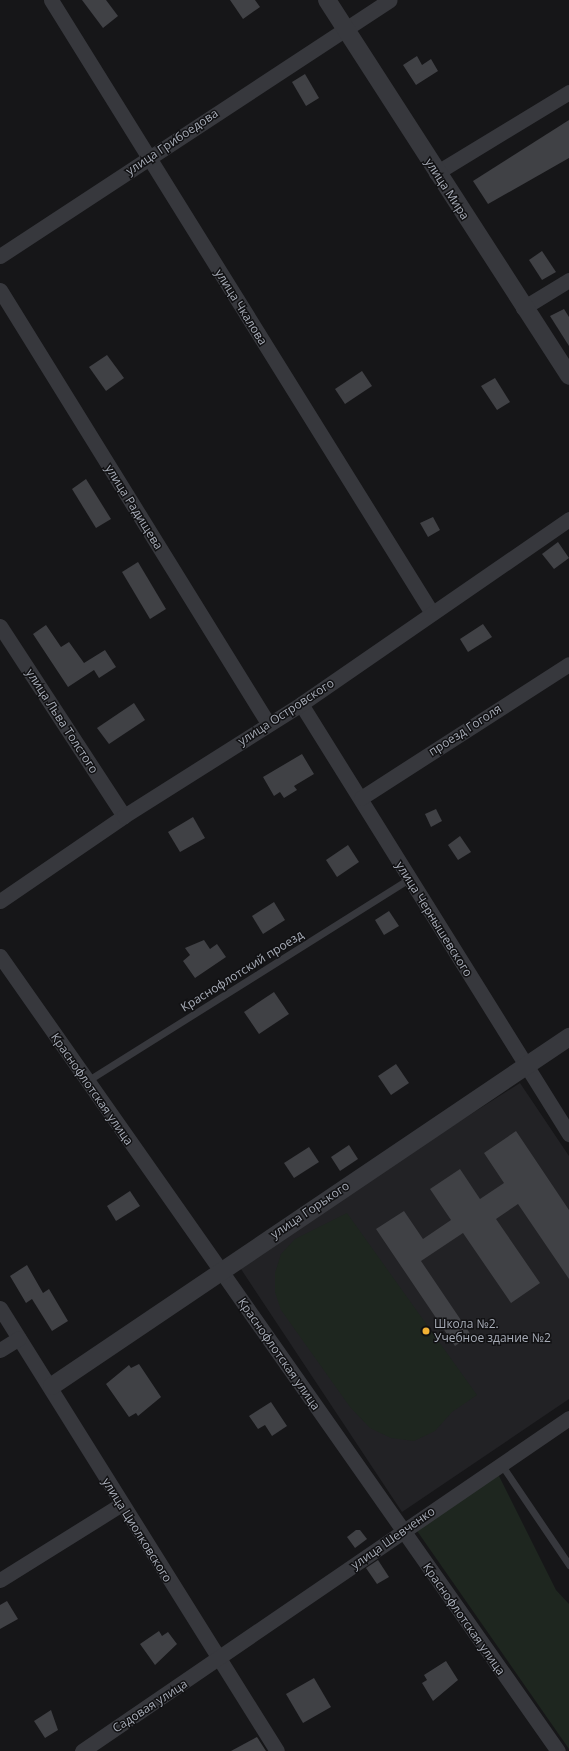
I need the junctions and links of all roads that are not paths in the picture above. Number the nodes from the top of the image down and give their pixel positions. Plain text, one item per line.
1 (51, 0) edge
2 (327, 0) edge
3 (389, 0) edge
4 (344, 28) junction
5 (569, 92) edge
6 (148, 158) junction
7 (436, 173) junction
8 (0, 256) edge
9 (569, 280) edge
10 (0, 290) edge
11 (523, 308) junction
12 (569, 376) edge
13 (569, 519) edge
14 (432, 613) junction
15 (0, 626) edge
16 (569, 664) edge
17 (301, 704) junction
18 (268, 723) junction
19 (361, 798) junction
20 (124, 816) junction
21 (409, 879) junction
22 (0, 901) edge
23 (0, 956) edge
24 (569, 1037) edge
25 (525, 1067) junction
26 (87, 1081) junction
27 (569, 1134) edge
28 (220, 1270) junction
29 (0, 1308) edge
30 (19, 1338) junction
31 (0, 1350) edge
32 (52, 1386) junction
33 (569, 1418) edge
34 (501, 1464) junction
35 (120, 1505) junction
36 (401, 1531) junction
37 (569, 1565) edge
38 (0, 1580) edge
39 (219, 1660) junction
40 (82, 1751) edge
41 (277, 1751) edge
42 (558, 1751) edge

1 - 6 street, улица Чкалова
2 - 4 street, улица Мира
3 - 4 street, улица Грибоедова
4 - 6 street, улица Грибоедова
4 - 7 street, улица Мира
5 - 7 street
6 - 8 street, улица Грибоедова
6 - 14 street, улица Чкалова
7 - 11 street, улица Мира
9 - 11 street
10 - 18 street, улица Радищева
11 - 12 street, улица Мира
13 - 14 street, улица Островского
14 - 17 street, улица Островского
15 - 20 street, улица Льва Толстого
16 - 19 street, проезд Гоголя
17 - 18 street, улица Островского
17 - 19 street, улица Чернышевского
18 - 20 street, улица Островского
19 - 21 street, улица Чернышевского
20 - 22 street, улица Островского
21 - 25 street, улица Чернышевского
21 - 26 lane, Краснофлотский проезд
23 - 26 street, Краснофлотская улица
24 - 25 street, улица Горького
25 - 27 street, улица Чернышевского
25 - 28 street, улица Горького
26 - 28 street, Краснофлотская улица
28 - 32 street, улица Горького
28 - 36 street, Краснофлотская улица
29 - 30 street, улица Циолковского
30 - 31 street
30 - 32 street, улица Циолковского
32 - 35 street, улица Циолковского
33 - 34 street, улица Шевченко
34 - 36 street, улица Шевченко
34 - 37 lane
35 - 38 street
35 - 39 street, улица Циолковского
36 - 39 street, улица Шевченко
36 - 42 street, Краснофлотская улица
39 - 40 street, Садовая улица
39 - 41 street, улица Циолковского

